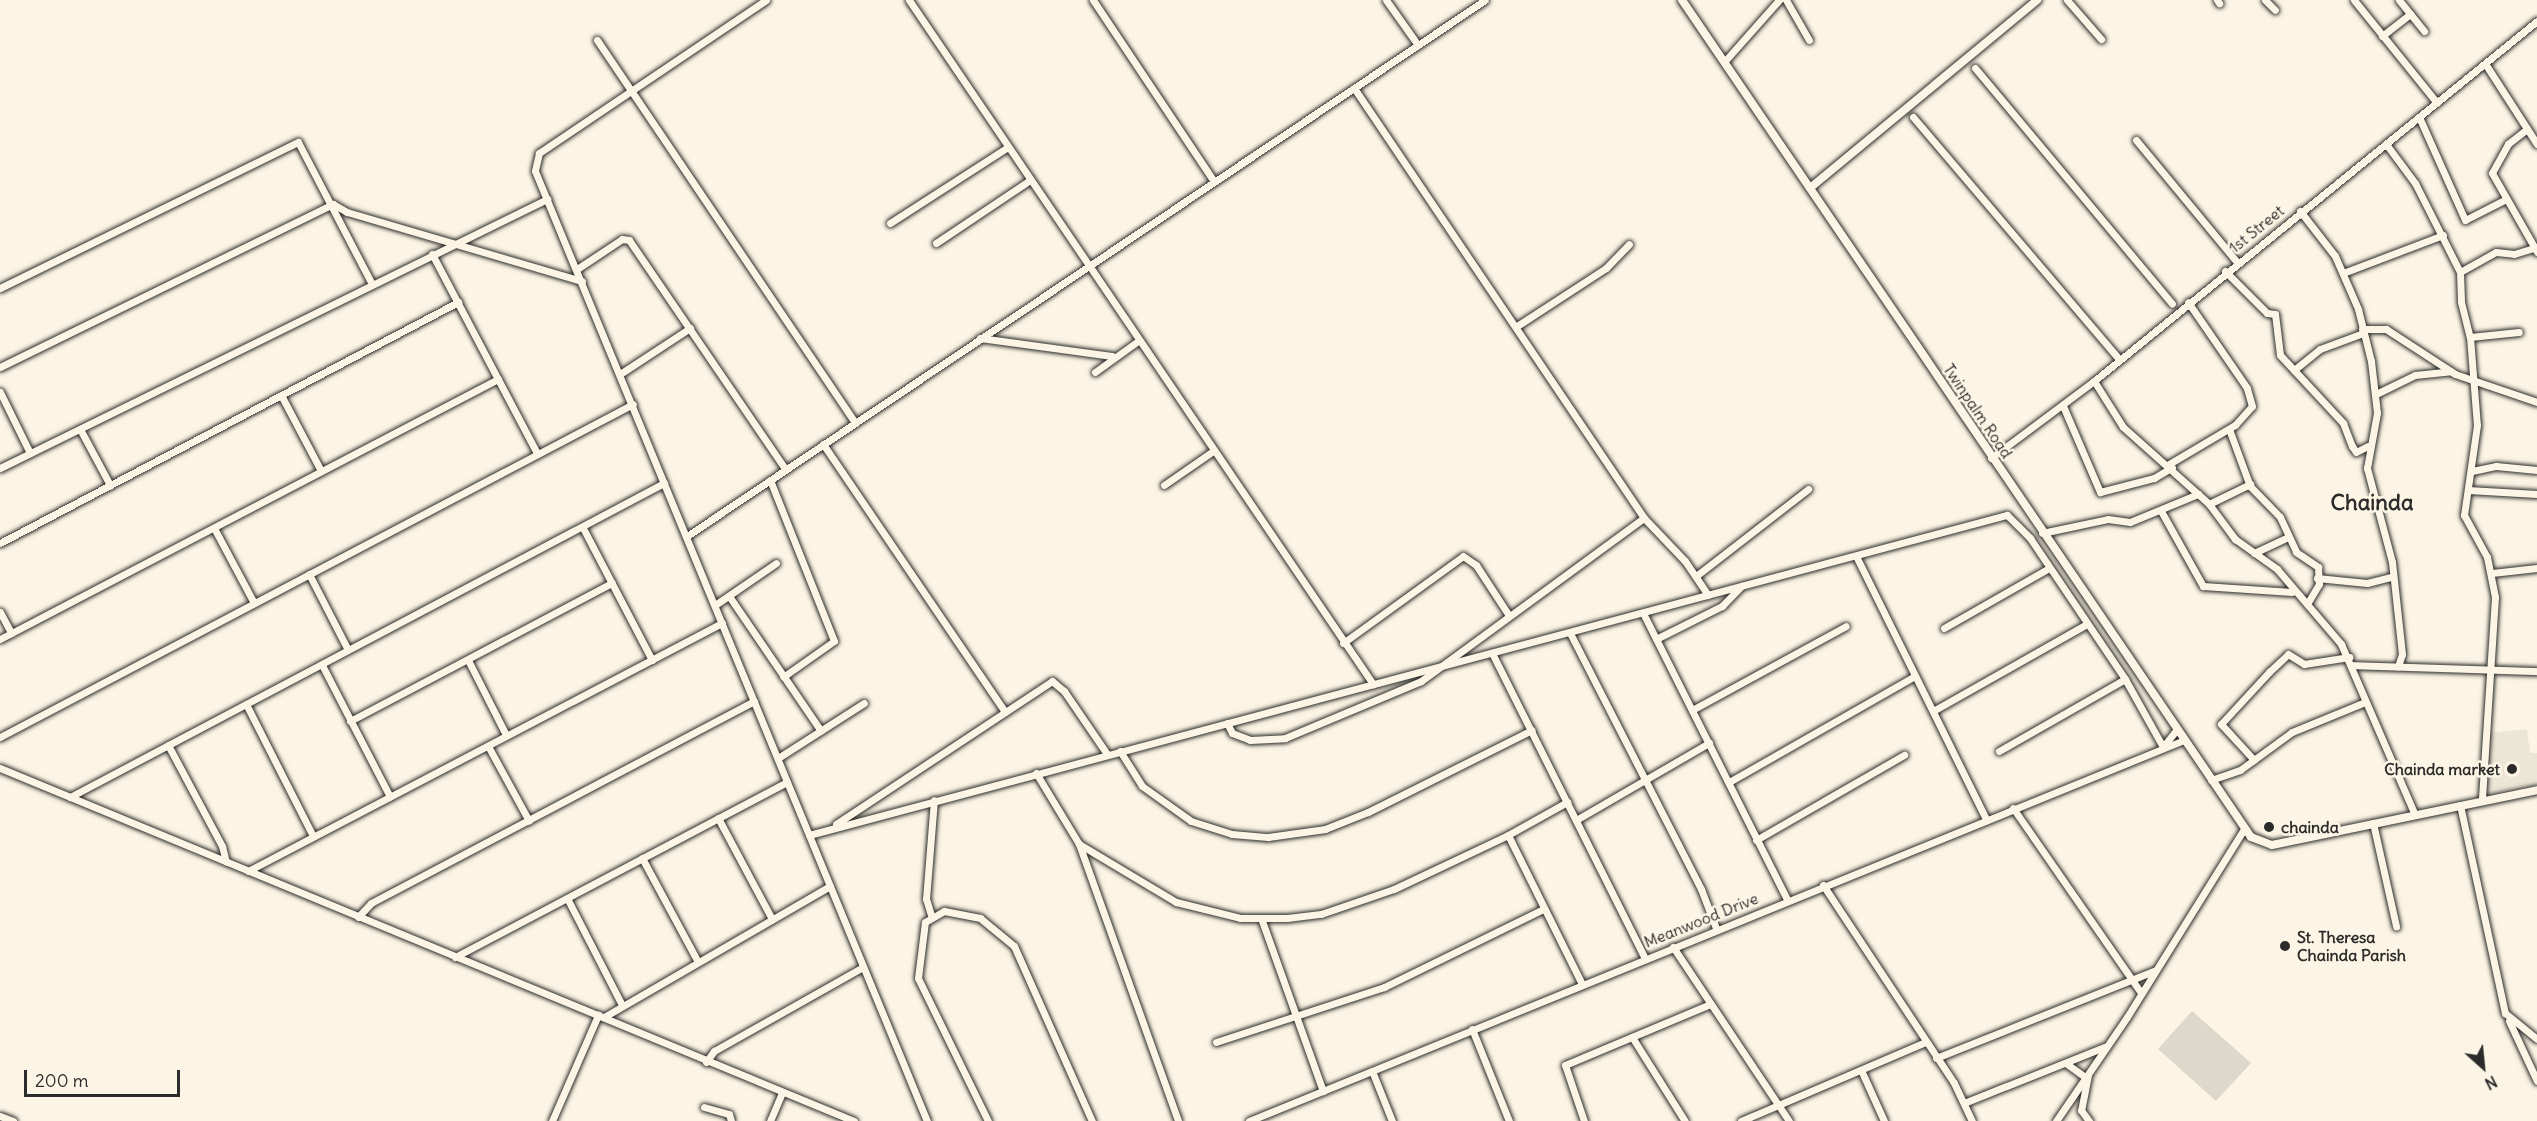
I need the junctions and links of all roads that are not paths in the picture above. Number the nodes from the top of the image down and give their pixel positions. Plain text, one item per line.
1 (766, 0) edge
2 (909, 0) edge
3 (1094, 0) edge
4 (1386, 0) edge
5 (1485, 0) edge
6 (1682, 0) edge
7 (1779, 0) edge
8 (1786, 0) edge
9 (2037, 0) edge
10 (2067, 0) edge
11 (2265, 0) edge
12 (2355, 0) edge
13 (2400, 0) edge
14 (2275, 10) dead end
15 (2410, 14) junction
16 (2537, 21) edge
17 (2424, 31) dead end
18 (2382, 36) junction
19 (2101, 39) dead end
20 (597, 40) dead end
21 (1809, 40) dead end
22 (1418, 45) junction
23 (1725, 62) junction
24 (2486, 64) junction
25 (1975, 68) dead end
26 (1354, 87) junction
27 (633, 90) junction
28 (2437, 103) junction
29 (1913, 117) dead end
30 (2419, 117) junction
31 (2528, 129) junction
32 (2136, 140) dead end
33 (2386, 144) junction
34 (2537, 144) edge
35 (1008, 147) junction
36 (1030, 180) junction
37 (1213, 180) junction
38 (1810, 188) junction
39 (547, 199) junction
40 (2506, 199) junction
41 (333, 204) junction
42 (2300, 211) junction
43 (890, 223) dead end
44 (2443, 235) junction
45 (455, 242) junction
46 (936, 243) dead end
47 (1629, 244) dead end
48 (2536, 249) edge
49 (432, 254) junction
50 (2237, 262) junction
51 (1088, 266) junction
52 (577, 269) junction
53 (2225, 271) junction
54 (2460, 272) junction
55 (2343, 273) junction
56 (582, 281) junction
57 (372, 284) junction
58 (0, 288) edge
59 (458, 302) junction
60 (2188, 302) junction
61 (2172, 304) dead end
62 (1517, 326) junction
63 (690, 328) junction
64 (2362, 331) junction
65 (2519, 332) dead end
66 (2470, 337) junction
67 (981, 338) junction
68 (1138, 341) junction
69 (1112, 356) junction
70 (2116, 357) dead end
71 (0, 367) edge
72 (2294, 370) junction
73 (2451, 371) junction
74 (1095, 372) dead end
75 (620, 374) junction
76 (2474, 377) junction
77 (498, 379) junction
78 (2094, 381) junction
79 (0, 392) edge
80 (2376, 394) junction
81 (281, 395) junction
82 (2537, 402) edge
83 (633, 404) junction
84 (2063, 406) junction
85 (855, 422) junction
86 (80, 429) junction
87 (2229, 429) junction
88 (823, 444) junction
89 (2368, 446) junction
90 (1213, 451) junction
91 (30, 453) junction
92 (537, 453) junction
93 (1991, 458) junction
94 (2170, 465) junction
95 (0, 468) edge
96 (785, 470) junction
97 (2537, 470) edge
98 (321, 471) junction
99 (2472, 471) junction
100 (770, 480) junction
101 (664, 483) junction
102 (2250, 484) junction
103 (110, 485) junction
104 (1164, 485) dead end
105 (1808, 489) dead end
106 (2468, 490) junction
107 (2198, 494) junction
108 (2537, 494) edge
109 (2209, 504) junction
110 (2161, 512) junction
111 (1644, 518) junction
112 (214, 528) junction
113 (583, 528) junction
114 (2042, 533) junction
115 (687, 536) junction
116 (2289, 537) junction
117 (0, 543) edge
118 (2254, 554) junction
119 (1856, 556) junction
120 (776, 563) dead end
121 (2049, 568) junction
122 (2537, 568) edge
123 (2492, 573) junction
124 (309, 574) junction
125 (1696, 576) junction
126 (2391, 577) junction
127 (2317, 578) junction
128 (612, 583) junction
129 (1741, 586) junction
130 (2292, 592) junction
131 (729, 596) junction
132 (1708, 596) junction
133 (254, 603) junction
134 (2307, 604) junction
135 (715, 605) junction
136 (0, 612) edge
137 (1643, 613) junction
138 (1508, 614) junction
139 (722, 623) junction
140 (2087, 624) junction
141 (1846, 626) dead end
142 (1944, 628) dead end
143 (11, 633) junction
144 (1570, 633) junction
145 (0, 639) edge
146 (1656, 639) junction
147 (1343, 643) junction
148 (348, 650) junction
149 (1492, 653) junction
150 (2349, 657) junction
151 (468, 660) junction
152 (652, 660) junction
153 (322, 665) junction
154 (2352, 665) junction
155 (1440, 666) junction
156 (2398, 666) junction
157 (2490, 670) junction
158 (2537, 671) edge
159 (1915, 676) junction
160 (783, 677) junction
161 (2125, 680) junction
162 (1373, 684) junction
163 (754, 701) junction
164 (2365, 702) junction
165 (864, 703) dead end
166 (246, 704) junction
167 (1692, 710) junction
168 (1933, 711) junction
169 (1005, 712) junction
170 (350, 721) junction
171 (1227, 723) junction
172 (2177, 729) junction
173 (1532, 730) junction
174 (821, 731) junction
175 (506, 735) junction
176 (0, 737) edge
177 (2184, 740) junction
178 (1709, 743) junction
179 (168, 745) junction
180 (488, 746) junction
181 (2163, 747) junction
182 (1120, 751) junction
183 (1999, 751) dead end
184 (1107, 754) junction
185 (1904, 755) dead end
186 (778, 758) junction
187 (2254, 760) junction
188 (0, 768) edge
189 (1036, 773) junction
190 (1642, 780) junction
191 (2211, 780) junction
192 (788, 782) junction
193 (1729, 782) junction
194 (2537, 790) edge
195 (70, 797) junction
196 (390, 797) junction
197 (934, 800) junction
198 (2482, 800) junction
199 (1567, 802) junction
200 (2460, 805) junction
201 (2013, 808) junction
202 (2415, 815) junction
203 (718, 818) junction
204 (1986, 819) junction
205 (1576, 820) junction
206 (529, 821) junction
207 (2373, 823) junction
208 (2244, 828) junction
209 (829, 829) junction
210 (809, 835) junction
211 (313, 836) junction
212 (1508, 836) junction
213 (1756, 840) junction
214 (1079, 844) junction
215 (642, 858) junction
216 (226, 862) junction
217 (249, 871) junction
218 (1823, 885) junction
219 (830, 886) junction
220 (567, 898) junction
221 (1787, 899) junction
222 (1544, 909) junction
223 (931, 915) junction
224 (358, 917) junction
225 (1261, 918) junction
226 (772, 919) junction
227 (2396, 926) dead end
228 (1716, 928) junction
229 (1672, 947) junction
230 (455, 957) junction
231 (1645, 958) junction
232 (698, 962) junction
233 (863, 967) junction
234 (2154, 971) junction
235 (2132, 978) junction
236 (1582, 984) junction
237 (2141, 993) junction
238 (1710, 1004) junction
239 (622, 1005) junction
240 (2505, 1013) junction
241 (601, 1016) junction
242 (1296, 1016) junction
243 (1472, 1029) junction
244 (1632, 1037) junction
245 (2537, 1039) edge
246 (1216, 1042) dead end
247 (1925, 1042) junction
248 (2106, 1046) junction
249 (1936, 1058) junction
250 (706, 1062) junction
251 (2067, 1064) junction
252 (1861, 1070) junction
253 (2090, 1070) junction
254 (1372, 1071) junction
255 (2085, 1077) junction
256 (2537, 1081) edge
257 (1323, 1091) junction
258 (782, 1093) junction
259 (1777, 1103) junction
260 (1964, 1103) junction
261 (704, 1107) dead end
262 (1274, 1111) junction
263 (0, 1116) edge
264 (834, 1117) edge
265 (13, 1121) edge
266 (552, 1121) edge
267 (731, 1121) edge
268 (770, 1121) edge
269 (854, 1121) edge
270 (927, 1121) edge
271 (987, 1121) edge
272 (1092, 1121) edge
273 (1178, 1121) edge
274 (1249, 1121) edge
275 (1278, 1121) edge
276 (1392, 1121) edge
277 (1509, 1121) edge
278 (1584, 1121) edge
279 (1685, 1121) edge
280 (1741, 1121) edge
281 (1789, 1121) edge
282 (1884, 1121) edge
283 (1972, 1121) edge
284 (2056, 1121) edge
285 (2088, 1121) edge

1 - 27 street
2 - 35 street
3 - 37 street
4 - 22 street
5 - 22 street
6 - 23 main road, Twinpalm Road
7 - 23 street
8 - 21 street
9 - 38 main road
10 - 19 street
11 - 14 street
12 - 18 street
13 - 15 street
15 - 17 street
15 - 18 street
16 - 24 street, 1st Street
18 - 28 street
20 - 27 street
22 - 26 street
23 - 38 main road, Twinpalm Road
24 - 28 street, 1st Street
24 - 31 street
25 - 61 street
26 - 37 street
26 - 62 street
27 - 39 street
27 - 85 street
28 - 30 street, 1st Street
29 - 70 street
30 - 33 street, 1st Street
30 - 40 street
31 - 34 street
31 - 40 street
32 - 50 street
33 - 42 street, 1st Street
33 - 44 street
35 - 36 street
35 - 43 street
36 - 46 street
36 - 51 street
37 - 51 street
38 - 93 main road, Twinpalm Road
39 - 45 street
39 - 52 street
40 - 48 street
41 - 45 street
41 - 57 street
41 - 58 street
41 - 71 street
42 - 50 street, 1st Street
42 - 55 street
44 - 54 street
44 - 55 street
45 - 49 street
45 - 56 street
47 - 62 street
48 - 54 street
49 - 57 street
49 - 59 street
50 - 53 street, 1st Street
51 - 67 street
51 - 68 street
52 - 56 street
52 - 63 street
53 - 60 street, 1st Street
53 - 72 street
54 - 66 street
55 - 64 street
56 - 75 street
57 - 86 street
59 - 77 street
59 - 81 street
60 - 78 street, 1st Street
60 - 87 street
62 - 111 street
63 - 75 street
63 - 96 street
64 - 72 street
64 - 73 street
64 - 80 street
65 - 66 street
66 - 76 street
67 - 69 street
67 - 85 street
68 - 69 street
68 - 90 street
69 - 74 street
72 - 89 street
73 - 76 street
73 - 80 street
75 - 83 street
76 - 82 street
76 - 99 street
77 - 92 street
77 - 98 street
78 - 84 street, 1st Street
78 - 94 street
79 - 91 street
80 - 89 street
81 - 98 street
81 - 103 street
83 - 92 street
83 - 101 street
84 - 93 street, 1st Street
84 - 94 street
85 - 88 street
86 - 91 street
86 - 103 street
87 - 94 street
87 - 102 street
88 - 96 street
88 - 169 street
89 - 126 street
90 - 104 street
90 - 147 street
91 - 95 street
92 - 124 street
93 - 114 main road, Twinpalm Road
94 - 107 street
96 - 100 street
97 - 99 street
98 - 112 street
99 - 106 street
100 - 115 street
100 - 160 street
101 - 113 street
101 - 115 street
102 - 109 street
102 - 116 street
103 - 117 street
105 - 125 street
106 - 108 street
106 - 123 street
107 - 109 street
107 - 110 street
109 - 118 street
110 - 114 street
110 - 130 street
111 - 125 street
111 - 138 street
112 - 133 street
112 - 143 street
113 - 128 street
113 - 148 street
114 - 172 main road, Twinpalm Road
115 - 135 street
116 - 118 street
116 - 127 street
118 - 130 street
119 - 121 street
119 - 129 street
119 - 159 street
120 - 131 street
121 - 140 street
121 - 142 street
122 - 123 street
123 - 157 street
124 - 133 street
124 - 148 street
125 - 132 street
126 - 127 street
126 - 156 street
127 - 134 street
128 - 151 street
128 - 152 street
129 - 132 street
129 - 146 street
130 - 134 street
131 - 135 street
131 - 160 street
132 - 137 street
133 - 176 street
134 - 150 street
135 - 139 street
136 - 143 street
137 - 144 street
137 - 146 street
138 - 147 street
138 - 155 street
139 - 152 street
139 - 163 street
140 - 161 street
140 - 168 street
141 - 167 street
143 - 145 street
144 - 149 street
144 - 190 street
146 - 167 street
147 - 162 street
148 - 153 street
149 - 155 street
149 - 173 street
150 - 154 street
150 - 187 street
151 - 170 street
151 - 175 street
152 - 175 street
153 - 166 street
153 - 170 street
154 - 156 street
154 - 164 street
155 - 162 street
155 - 171 street
156 - 157 street
157 - 158 street
157 - 198 street
159 - 168 street
159 - 193 street
160 - 174 street
161 - 181 street
161 - 183 street
162 - 171 street
163 - 186 street
163 - 206 street
164 - 187 street
164 - 202 street
165 - 174 street
166 - 179 street
166 - 211 street
167 - 178 street
168 - 204 street
169 - 184 street
169 - 209 street
170 - 196 street
171 - 182 street
172 - 177 main road, Twinpalm Road
172 - 181 street
173 - 182 street
173 - 199 street
174 - 186 street
175 - 180 street
177 - 181 street, Meanwood Drive
177 - 191 main road, Twinpalm Road
178 - 190 street
178 - 193 street
179 - 195 street
179 - 216 street
180 - 196 street
180 - 206 street
181 - 201 street, Meanwood Drive
182 - 184 street
184 - 189 street
185 - 213 street
186 - 192 street
187 - 191 street
188 - 195 street
189 - 197 street
189 - 214 street
190 - 205 street
190 - 228 street
191 - 208 main road, Twinpalm Road
192 - 203 street
192 - 210 street
193 - 213 street
194 - 198 main road
195 - 216 street
196 - 211 street
197 - 209 street
197 - 223 street
198 - 200 main road
199 - 205 street
199 - 212 street
200 - 202 main road
200 - 240 street
201 - 204 street, Meanwood Drive
201 - 235 street
202 - 207 main road
203 - 215 street
203 - 226 street
204 - 218 street, Meanwood Drive
205 - 231 street
206 - 224 street
207 - 208 main road, Twinpalm Road
207 - 227 street
208 - 234 street
209 - 210 street
210 - 219 street
211 - 217 street
212 - 222 street
212 - 225 street
213 - 221 street
214 - 225 street
214 - 273 street
215 - 220 street
215 - 232 street
216 - 217 street
217 - 224 street
218 - 221 street, Meanwood Drive
218 - 247 street
219 - 226 street
219 - 233 street
220 - 230 street
220 - 239 street
221 - 228 street, Meanwood Drive
222 - 236 street
222 - 242 street
223 - 271 street
223 - 272 street
224 - 230 street
225 - 242 street
226 - 232 street
228 - 229 street, Meanwood Drive
229 - 231 street, Meanwood Drive
229 - 238 street
230 - 241 street
231 - 236 street, Meanwood Drive
232 - 239 street
233 - 250 street
233 - 270 street
234 - 235 street
234 - 237 street
235 - 237 street
235 - 249 street
236 - 243 street, Meanwood Drive
237 - 248 street
238 - 244 street
238 - 259 street
239 - 241 street
240 - 245 street
240 - 256 street
241 - 250 street
241 - 266 street
242 - 246 street
242 - 257 street
243 - 254 street, Meanwood Drive
243 - 277 street
244 - 278 street
244 - 279 street
247 - 249 street
247 - 252 street
248 - 251 street
248 - 253 street
249 - 260 street
250 - 258 street
251 - 255 street
251 - 260 street
252 - 259 street
252 - 282 street
253 - 255 street
253 - 285 street
254 - 257 street, Meanwood Drive
254 - 276 street
255 - 284 street
257 - 262 street, Meanwood Drive
258 - 264 street
258 - 268 street
259 - 280 street
259 - 281 street
260 - 283 street
261 - 267 street
262 - 274 street, Meanwood Drive
262 - 275 street
263 - 265 street
264 - 269 street

